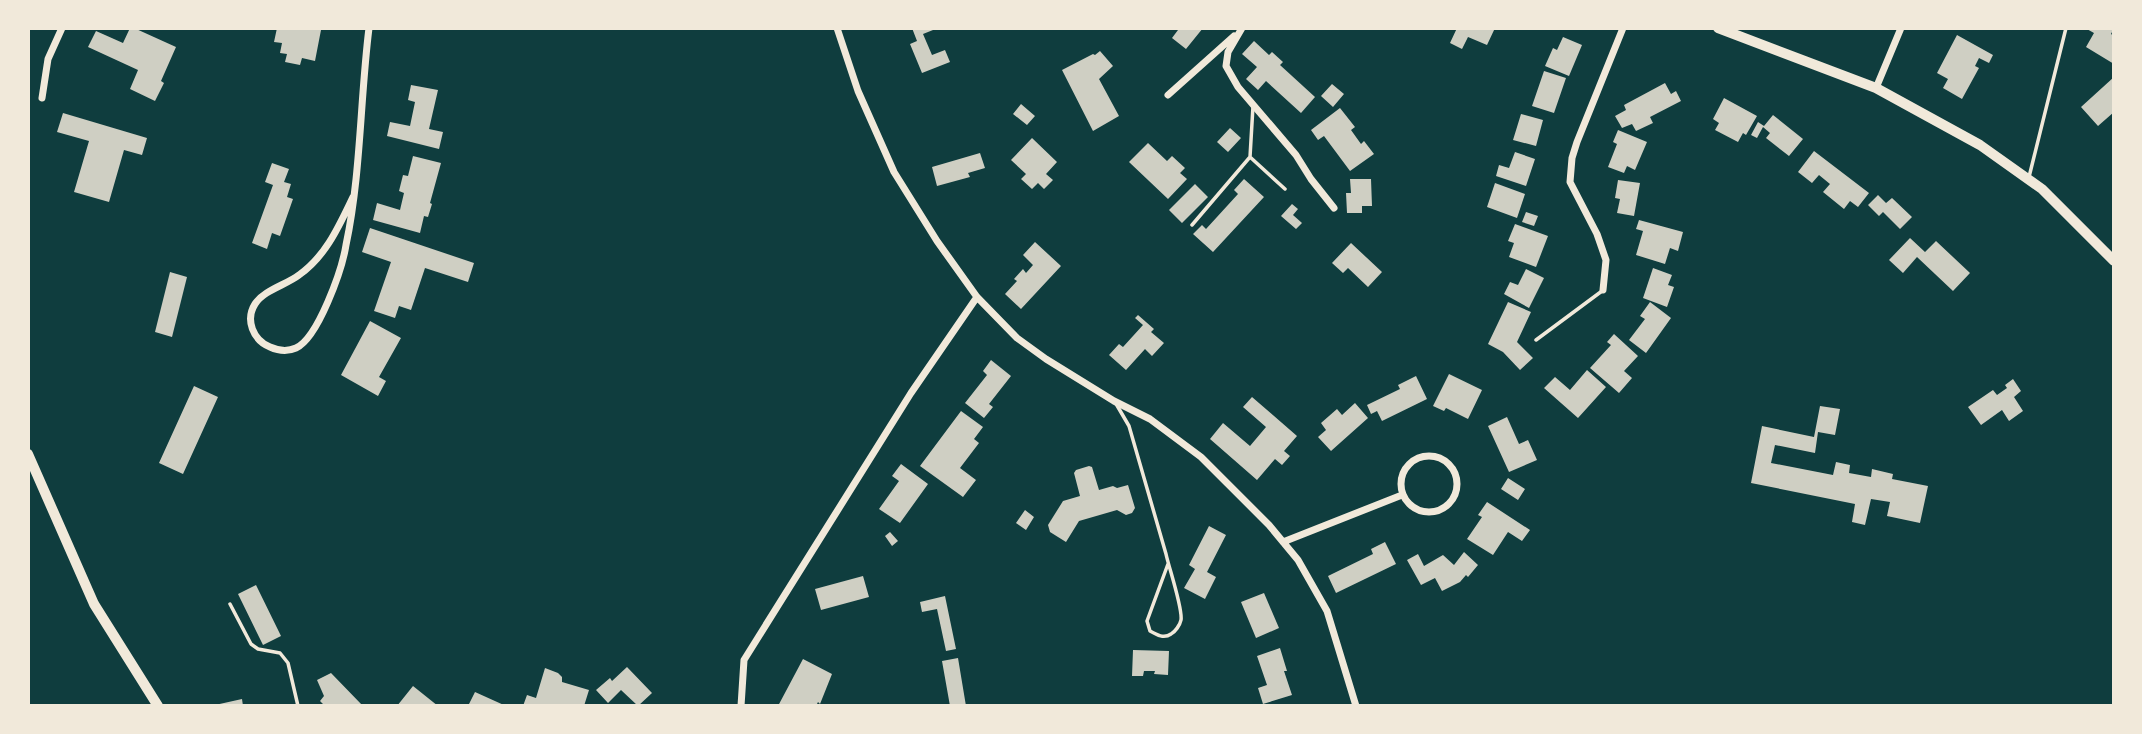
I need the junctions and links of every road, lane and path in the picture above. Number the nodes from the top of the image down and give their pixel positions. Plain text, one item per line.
1 (62, 28) edge
2 (369, 28) edge
3 (837, 28) edge
4 (1623, 28) edge
5 (1718, 28) edge
6 (1900, 28) edge
7 (2066, 28) edge
8 (1240, 31) edge
9 (1876, 89) junction
10 (1168, 95) dead end
11 (42, 98) dead end
12 (1253, 104) junction
13 (1250, 157) junction
14 (2028, 179) junction
15 (1285, 189) dead end
16 (353, 197) junction
17 (1334, 208) dead end
18 (1192, 225) dead end
19 (2114, 261) edge
20 (1603, 290) joint
21 (977, 297) junction
22 (1536, 340) dead end
23 (1114, 401) junction
24 (28, 454) edge
25 (1402, 495) junction
26 (1283, 542) junction
27 (1168, 564) junction
28 (230, 604) dead end
29 (158, 706) edge
30 (298, 706) edge
31 (741, 706) edge
32 (1356, 706) edge

1 - 11 street
2 - 16 street
3 - 21 street
4 - 20 street
5 - 9 main road
6 - 9 street
7 - 14 lane
8 - 10 street
8 - 12 street
9 - 14 main road
12 - 13 lane
12 - 17 street
13 - 15 lane
13 - 18 lane
14 - 19 main road
16 - 16 street
20 - 22 lane
21 - 23 street
21 - 31 street
23 - 26 street
23 - 27 lane
24 - 29 main road
25 - 25 street
25 - 26 street
26 - 32 street
27 - 27 lane
28 - 30 lane

